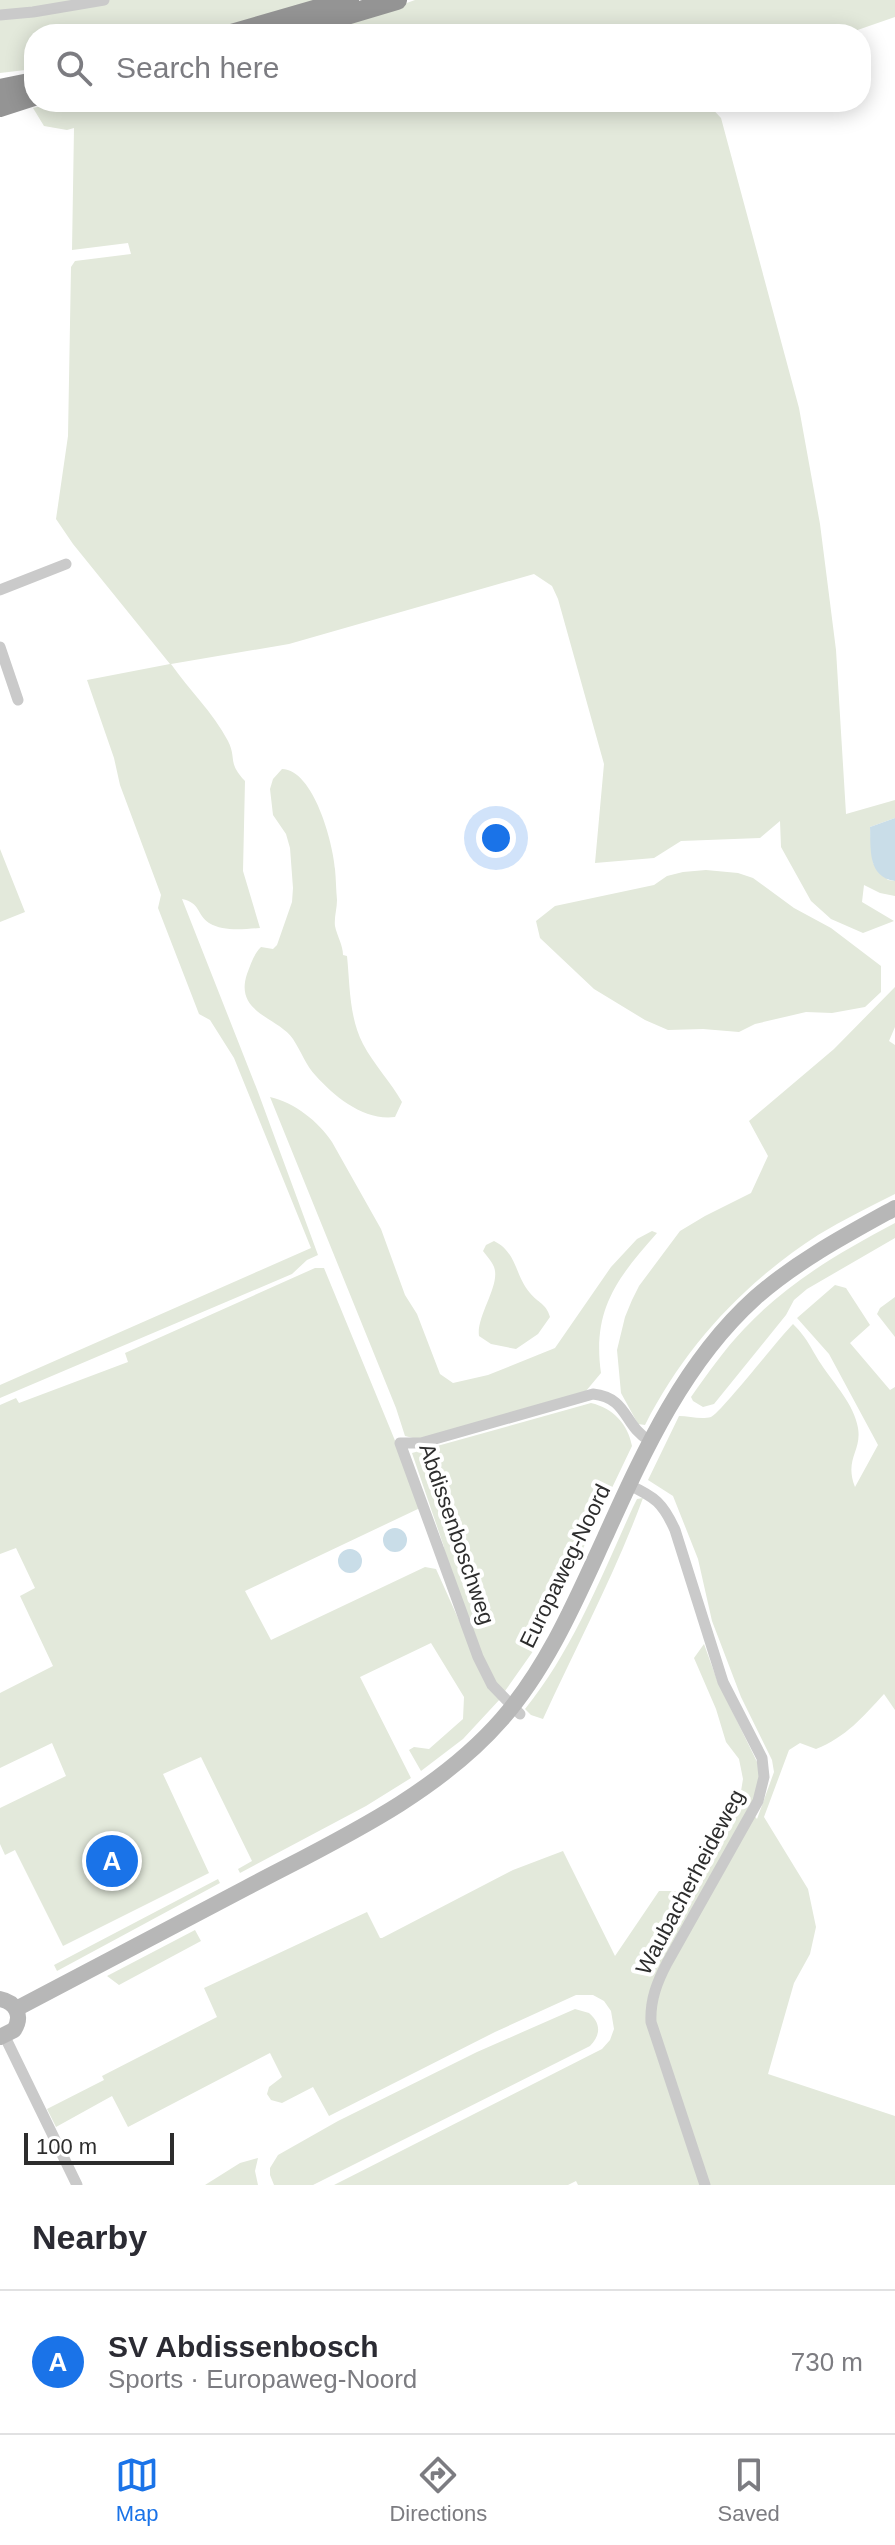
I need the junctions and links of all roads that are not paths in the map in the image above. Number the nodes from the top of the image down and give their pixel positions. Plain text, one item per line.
1 (104, 0) edge
2 (349, 0) edge
3 (397, 0) edge
4 (0, 15) edge
5 (266, 24) edge
6 (317, 24) edge
7 (0, 78) edge
8 (24, 79) edge
9 (24, 82) edge
10 (0, 89) edge
11 (24, 99) edge
12 (0, 105) edge
13 (66, 564) dead end
14 (0, 590) edge
15 (0, 647) edge
16 (18, 700) dead end
17 (895, 1208) edge
18 (650, 1441) junction
19 (629, 1485) junction
20 (516, 1710) junction
21 (0, 1999) edge
22 (16, 2009) junction
23 (2, 2037) edge
24 (77, 2185) edge
25 (705, 2185) edge

1 - 4 street
2 - 5 highway
3 - 6 highway
7 - 8 highway
9 - 10 highway
11 - 12 highway
13 - 14 street
15 - 16 street
17 - 18 street, Europaweg-Noord
18 - 19 street, Europaweg-Noord
18 - 20 street, Abdissenboschweg
19 - 20 street, Europaweg-Noord
19 - 25 street, Waubacherheideweg
20 - 22 street, Europaweg-Noord
21 - 22 street
22 - 23 street
23 - 24 street

